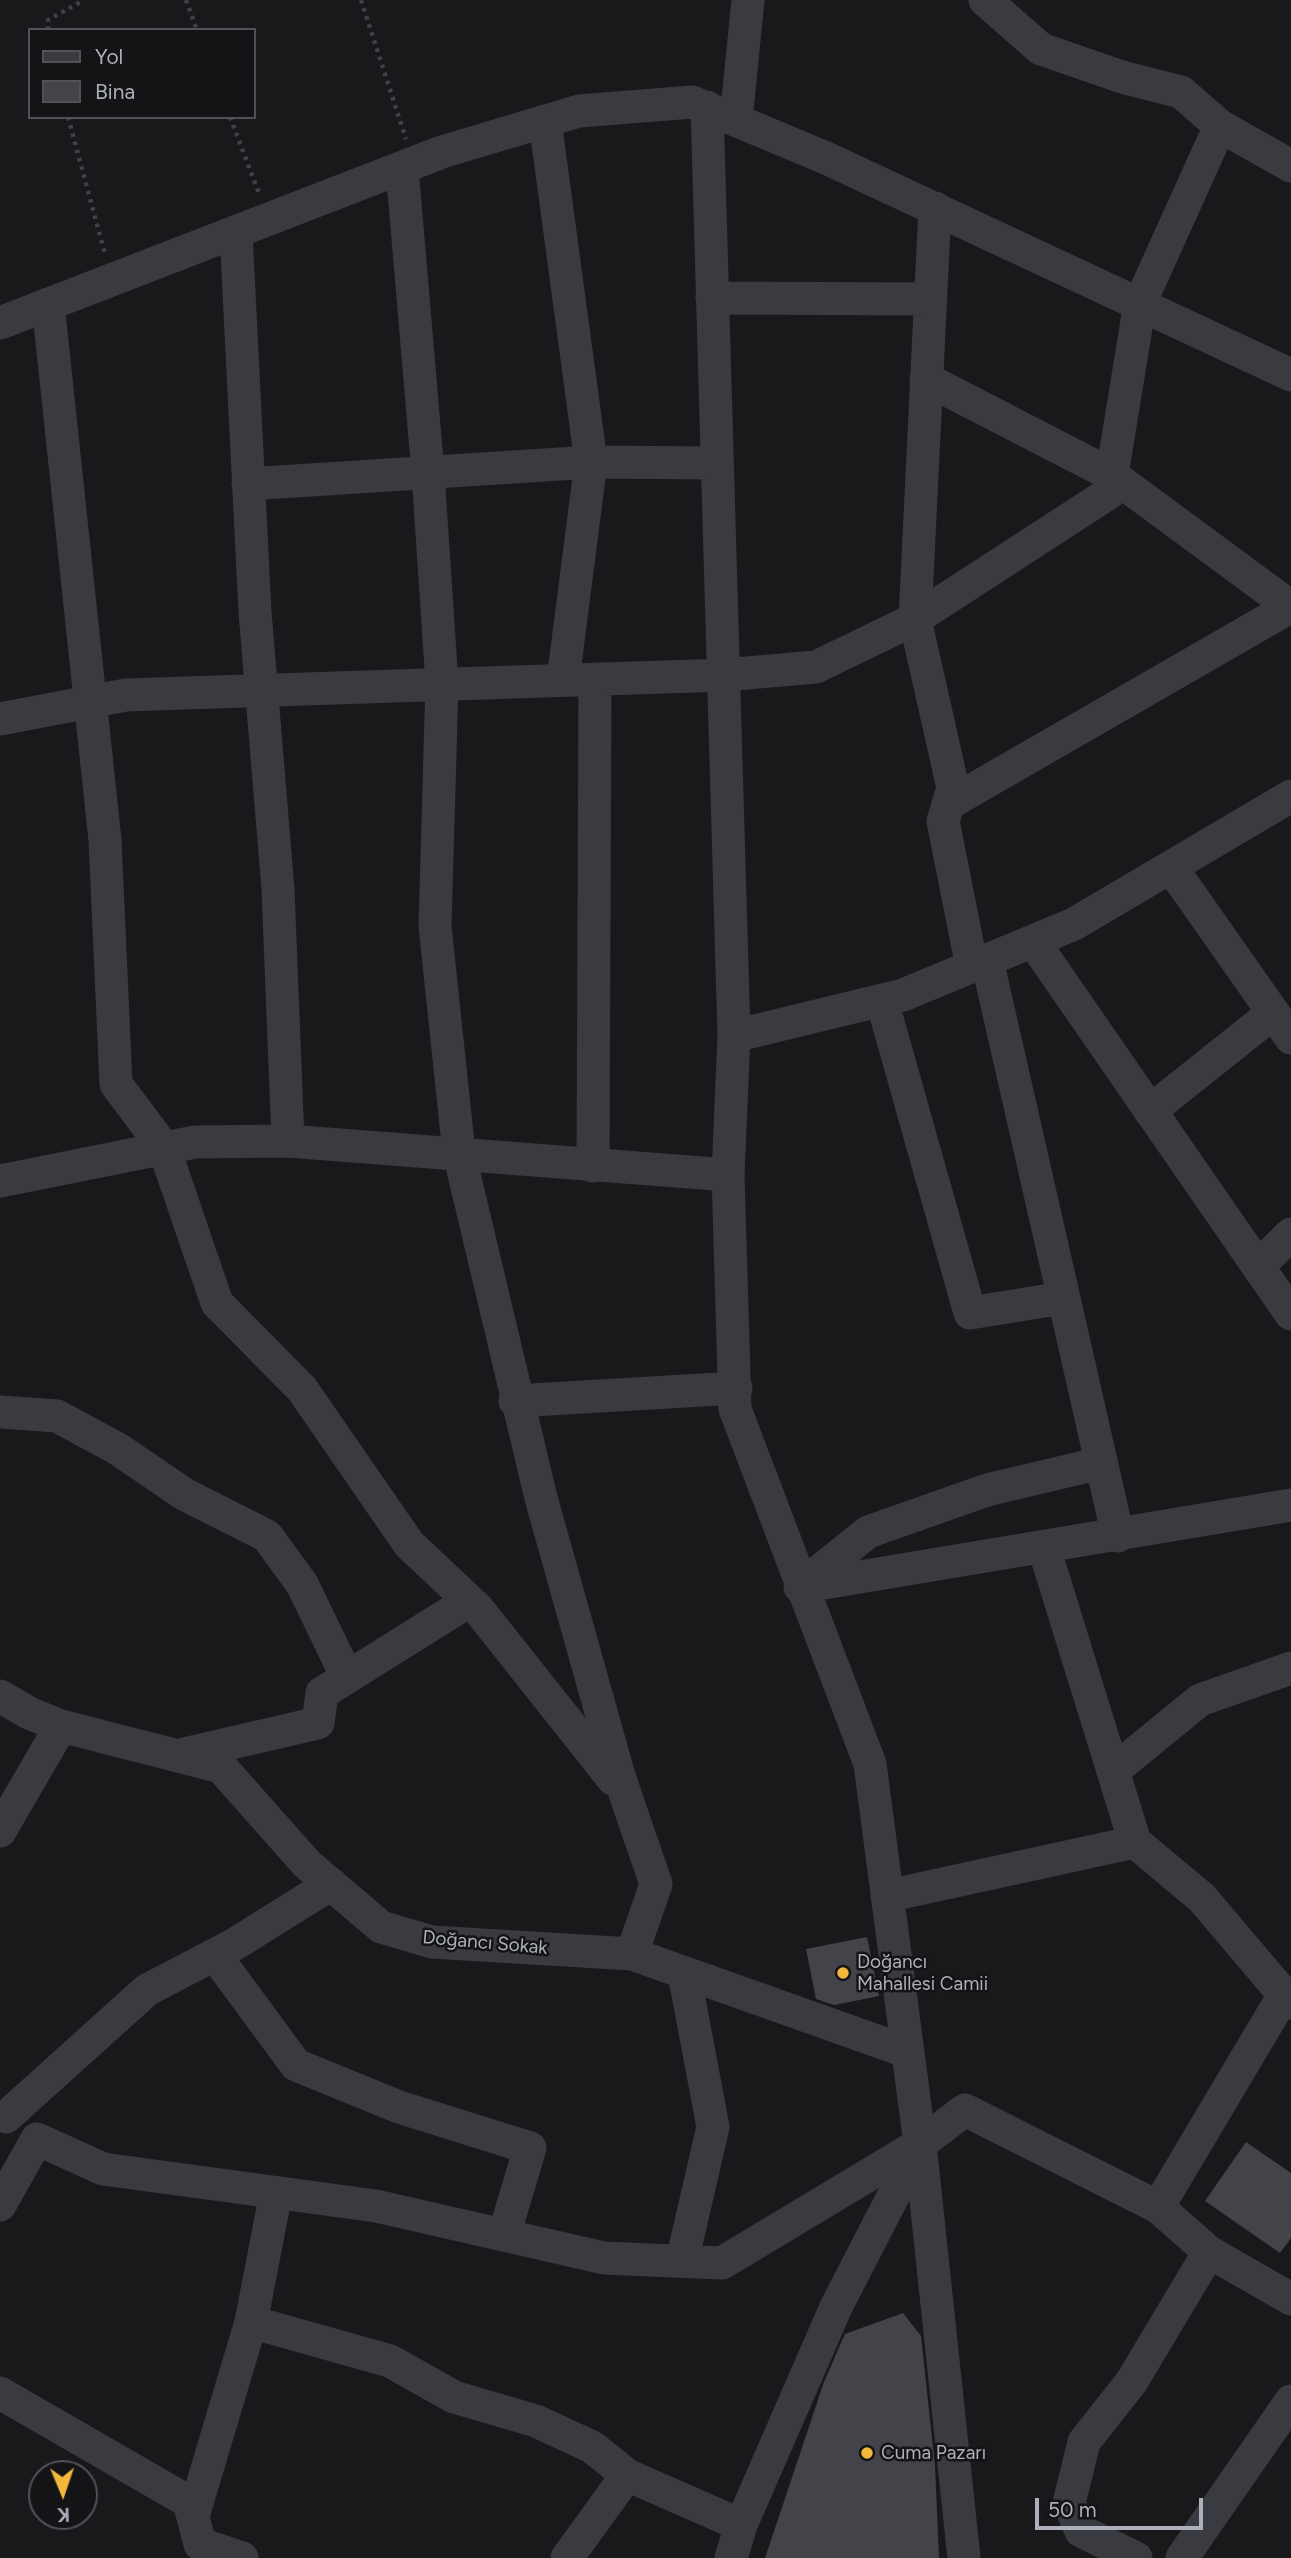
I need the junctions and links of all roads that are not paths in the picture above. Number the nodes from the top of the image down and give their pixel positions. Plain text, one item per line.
1 (748, 0) edge
2 (985, 0) edge
3 (721, 114) junction
4 (545, 121) junction
5 (1220, 127) junction
6 (408, 166) junction
7 (1291, 166) edge
8 (935, 208) junction
9 (236, 232) junction
10 (712, 298) junction
11 (930, 299) junction
12 (1140, 303) junction
13 (48, 304) junction
14 (0, 323) edge
15 (1291, 375) edge
16 (926, 379) junction
17 (591, 462) junction
18 (717, 463) junction
19 (428, 473) junction
20 (1112, 475) junction
21 (248, 484) junction
22 (1291, 607) edge
23 (915, 619) junction
24 (724, 675) junction
25 (579, 679) junction
26 (442, 683) junction
27 (262, 690) junction
28 (91, 702) junction
29 (0, 719) edge
30 (1291, 796) edge
31 (948, 804) junction
32 (1171, 867) junction
33 (1033, 941) junction
34 (980, 964) junction
35 (882, 1001) junction
36 (1282, 1025) edge
37 (734, 1036) junction
38 (1150, 1111) junction
39 (288, 1141) junction
40 (164, 1148) junction
41 (459, 1153) junction
42 (593, 1166) junction
43 (728, 1175) junction
44 (0, 1181) edge
45 (1291, 1234) edge
46 (1258, 1266) junction
47 (1063, 1298) junction
48 (1291, 1314) edge
49 (736, 1388) junction
50 (515, 1401) junction
51 (0, 1412) edge
52 (1101, 1463) junction
53 (1291, 1505) edge
54 (1118, 1536) junction
55 (1044, 1548) junction
56 (800, 1587) junction
57 (469, 1601) junction
58 (1291, 1668) edge
59 (347, 1677) junction
60 (0, 1696) edge
61 (61, 1726) junction
62 (178, 1756) junction
63 (1113, 1770) junction
64 (625, 1795) junction
65 (0, 1831) edge
66 (1135, 1842) junction
67 (331, 1884) junction
68 (887, 1896) junction
69 (215, 1955) junction
70 (632, 1955) junction
71 (684, 1973) junction
72 (1288, 1999) edge
73 (908, 2052) junction
74 (3, 2115) edge
75 (37, 2139) junction
76 (920, 2144) junction
77 (276, 2193) junction
78 (0, 2206) edge
79 (1158, 2207) junction
80 (504, 2235) junction
81 (1209, 2252) junction
82 (682, 2261) junction
83 (1291, 2299) edge
84 (251, 2322) junction
85 (0, 2393) edge
86 (1291, 2401) edge
87 (627, 2475) junction
88 (193, 2516) junction
89 (741, 2525) junction
90 (242, 2558) edge
91 (567, 2558) edge
92 (731, 2558) edge
93 (964, 2558) edge
94 (1136, 2558) edge
95 (1182, 2558) edge

1 - 3 street
2 - 5 street
3 - 4 street
3 - 8 street
3 - 10 street
4 - 6 street
4 - 17 street
5 - 7 street
5 - 12 street
6 - 9 street
6 - 19 street
8 - 11 street
8 - 12 street
9 - 13 street
9 - 21 street
10 - 11 street
10 - 18 street
11 - 16 street
12 - 15 street
12 - 20 street
13 - 14 street
13 - 28 street
16 - 20 street
16 - 23 street
17 - 18 street
17 - 19 street
17 - 25 street
18 - 24 street
19 - 21 street
19 - 26 street
20 - 22 street
20 - 23 street
21 - 27 street
22 - 31 street
23 - 24 street
23 - 31 street
24 - 25 street
24 - 37 street
25 - 26 street
25 - 42 street
26 - 27 street
26 - 41 street
27 - 28 street
27 - 39 street
28 - 29 street
28 - 40 street
30 - 32 street
31 - 34 street
32 - 33 street
32 - 36 street
33 - 34 street
33 - 38 street
34 - 35 street
34 - 47 street
35 - 37 street
35 - 47 street
36 - 38 street
37 - 43 street
38 - 46 street
39 - 40 street
39 - 41 street
40 - 44 street
40 - 57 street
41 - 42 street
41 - 50 street
42 - 43 street
43 - 49 street
45 - 46 street
46 - 48 street
47 - 52 street
49 - 50 street
49 - 56 street
50 - 64 street
51 - 59 street
52 - 54 street
52 - 56 street
53 - 54 street
54 - 55 street
55 - 56 street
55 - 63 street
56 - 68 street
57 - 59 street
57 - 64 street
58 - 63 street
59 - 62 street
60 - 61 street, Doğancı Sokak
61 - 62 street, Doğancı Sokak
61 - 65 street
62 - 67 street, Doğancı Sokak
63 - 66 street
64 - 70 street
66 - 68 street
66 - 72 street
67 - 69 street
67 - 70 street, Doğancı Sokak
68 - 73 street
69 - 74 street
69 - 80 street
70 - 71 street, Doğancı Sokak
71 - 73 street, Doğancı Sokak
71 - 82 street
72 - 79 street
73 - 76 street
74 - 75 street
75 - 77 street
75 - 78 street
76 - 79 street
76 - 82 street
76 - 89 street
76 - 93 street
77 - 80 street
77 - 84 street
79 - 81 street
80 - 82 street
81 - 83 street
81 - 94 street
84 - 87 street
84 - 88 street
85 - 88 street
86 - 95 street
87 - 89 street
87 - 91 street
88 - 90 street
89 - 92 street

